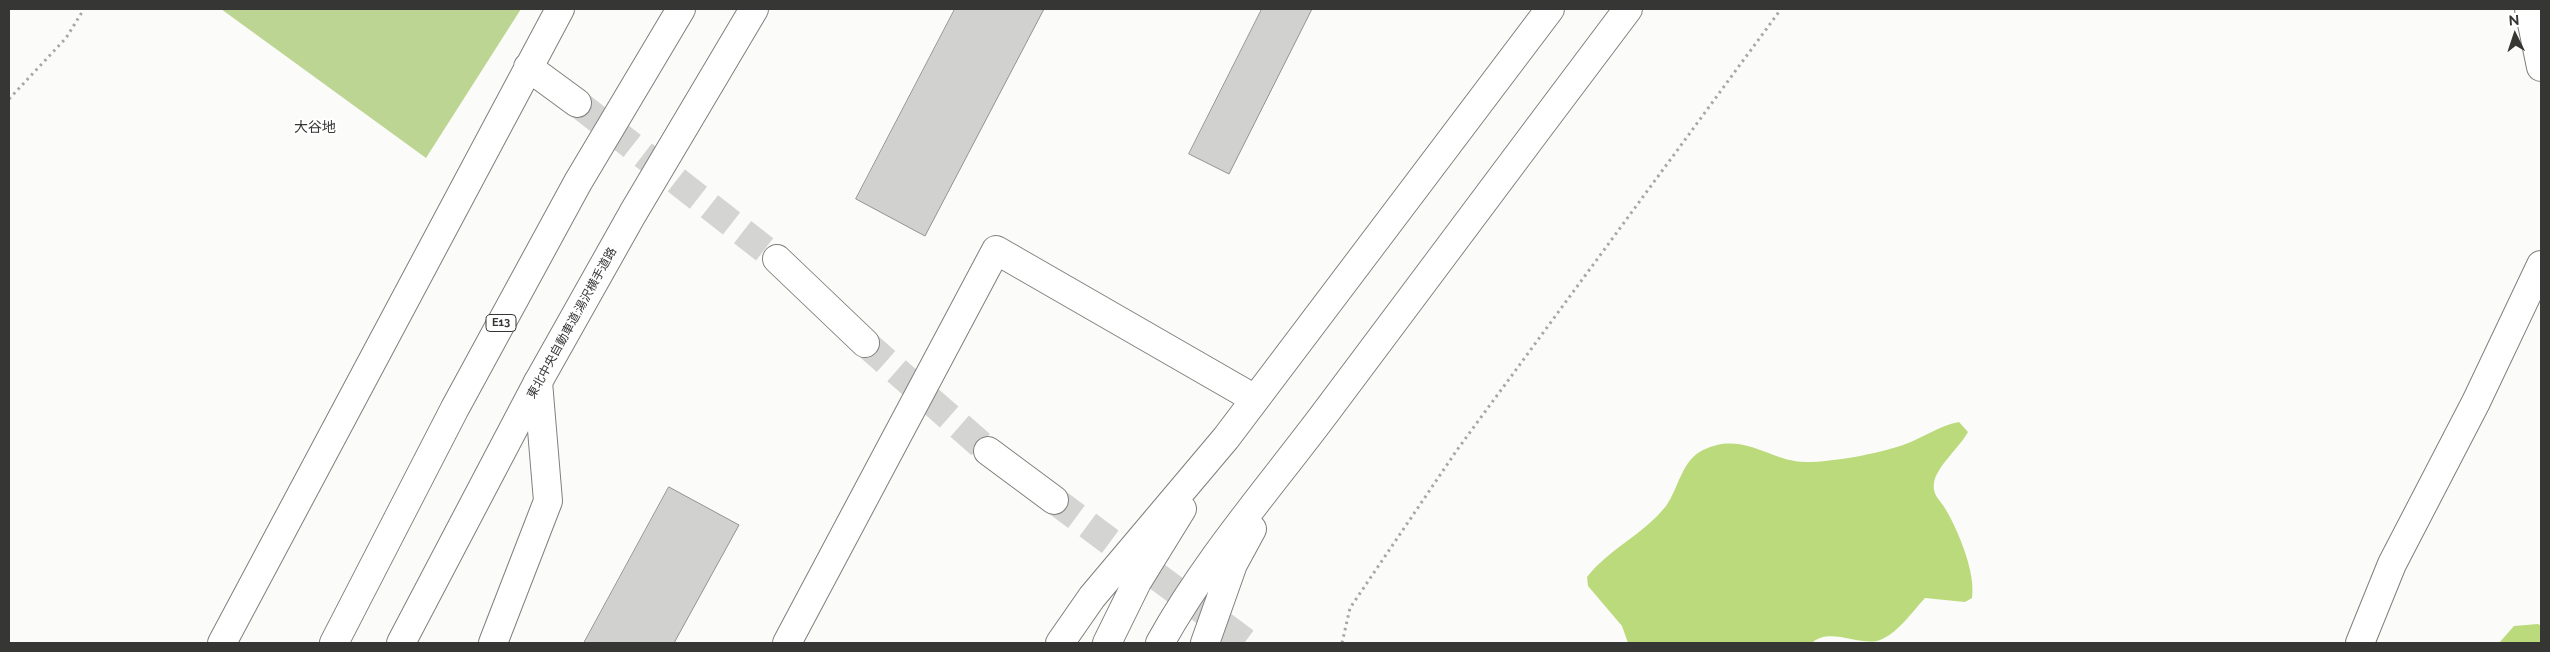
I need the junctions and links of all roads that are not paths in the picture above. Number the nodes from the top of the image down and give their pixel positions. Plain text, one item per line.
1 (560, 9) edge
2 (680, 9) edge
3 (754, 9) edge
4 (764, 9) edge
5 (1550, 9) edge
6 (1628, 9) edge
7 (2529, 9) edge
8 (528, 67) junction
9 (2541, 67) edge
10 (577, 103) tunnel mouth
11 (633, 213) junction
12 (777, 258) tunnel mouth
13 (2541, 265) edge
14 (865, 343) tunnel mouth
15 (538, 382) junction
16 (1255, 399) junction
17 (1226, 438) junction
18 (988, 451) tunnel mouth
19 (1286, 466) junction
20 (1054, 500) tunnel mouth
21 (222, 643) edge
22 (334, 643) edge
23 (401, 643) edge
24 (493, 643) edge
25 (787, 643) edge
26 (1060, 643) edge
27 (1107, 643) edge
28 (1160, 643) edge
29 (1205, 643) edge
30 (2360, 643) edge

1 - 8 main road
2 - 22 main road, E13
3 - 11 main road, 東北中央自動車道;湯沢横手道路
4 - 11 main road
5 - 16 main road
6 - 19 main road
7 - 9 main road
8 - 10 main road
8 - 21 main road
11 - 15 main road, 東北中央自動車道;湯沢横手道路
12 - 14 main road
13 - 30 main road
15 - 23 main road, 東北中央自動車道;湯沢横手道路
15 - 24 main road
16 - 17 main road
16 - 25 main road
17 - 26 main road
17 - 27 main road
18 - 20 main road
19 - 28 main road
19 - 29 main road

